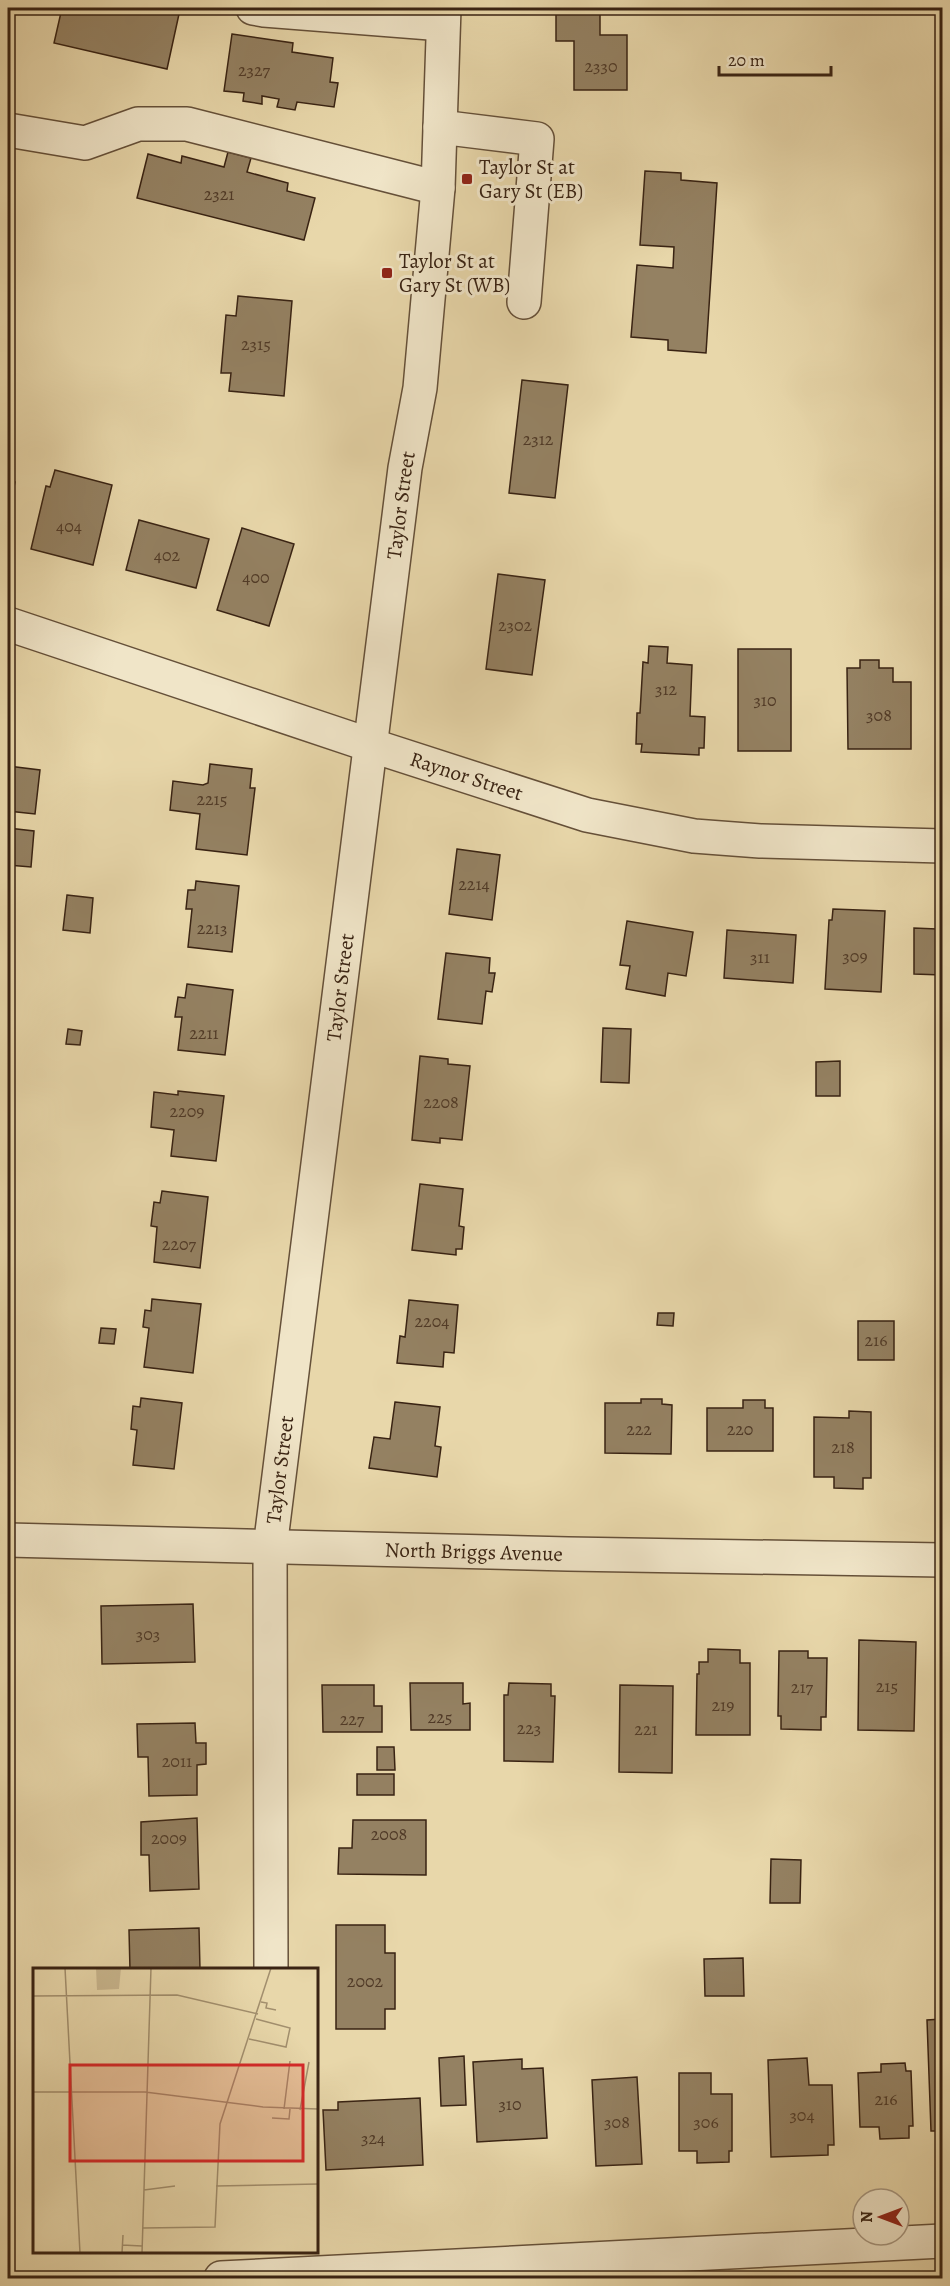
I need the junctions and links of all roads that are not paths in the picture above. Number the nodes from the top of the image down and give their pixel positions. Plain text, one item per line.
1 (253, 8) edge
2 (444, 16) edge
3 (440, 127) junction
4 (8, 130) edge
5 (438, 188) junction
6 (524, 302) dead end
7 (8, 624) edge
8 (370, 746) junction
9 (942, 846) edge
10 (8, 1540) edge
11 (270, 1548) junction
12 (942, 1560) edge
13 (271, 1968) edge
14 (942, 2241) edge
15 (271, 2269) edge
16 (221, 2278) edge

1 - 2 street
2 - 3 street, Taylor Street
3 - 5 street, Taylor Street
3 - 6 street
4 - 5 street
5 - 8 street, Taylor Street
7 - 8 street, Raynor Street
8 - 9 street, Raynor Street
8 - 11 street, Taylor Street
10 - 11 street, North Briggs Avenue
11 - 12 street, North Briggs Avenue
11 - 13 street, Taylor Street
14 - 15 street
15 - 16 street

